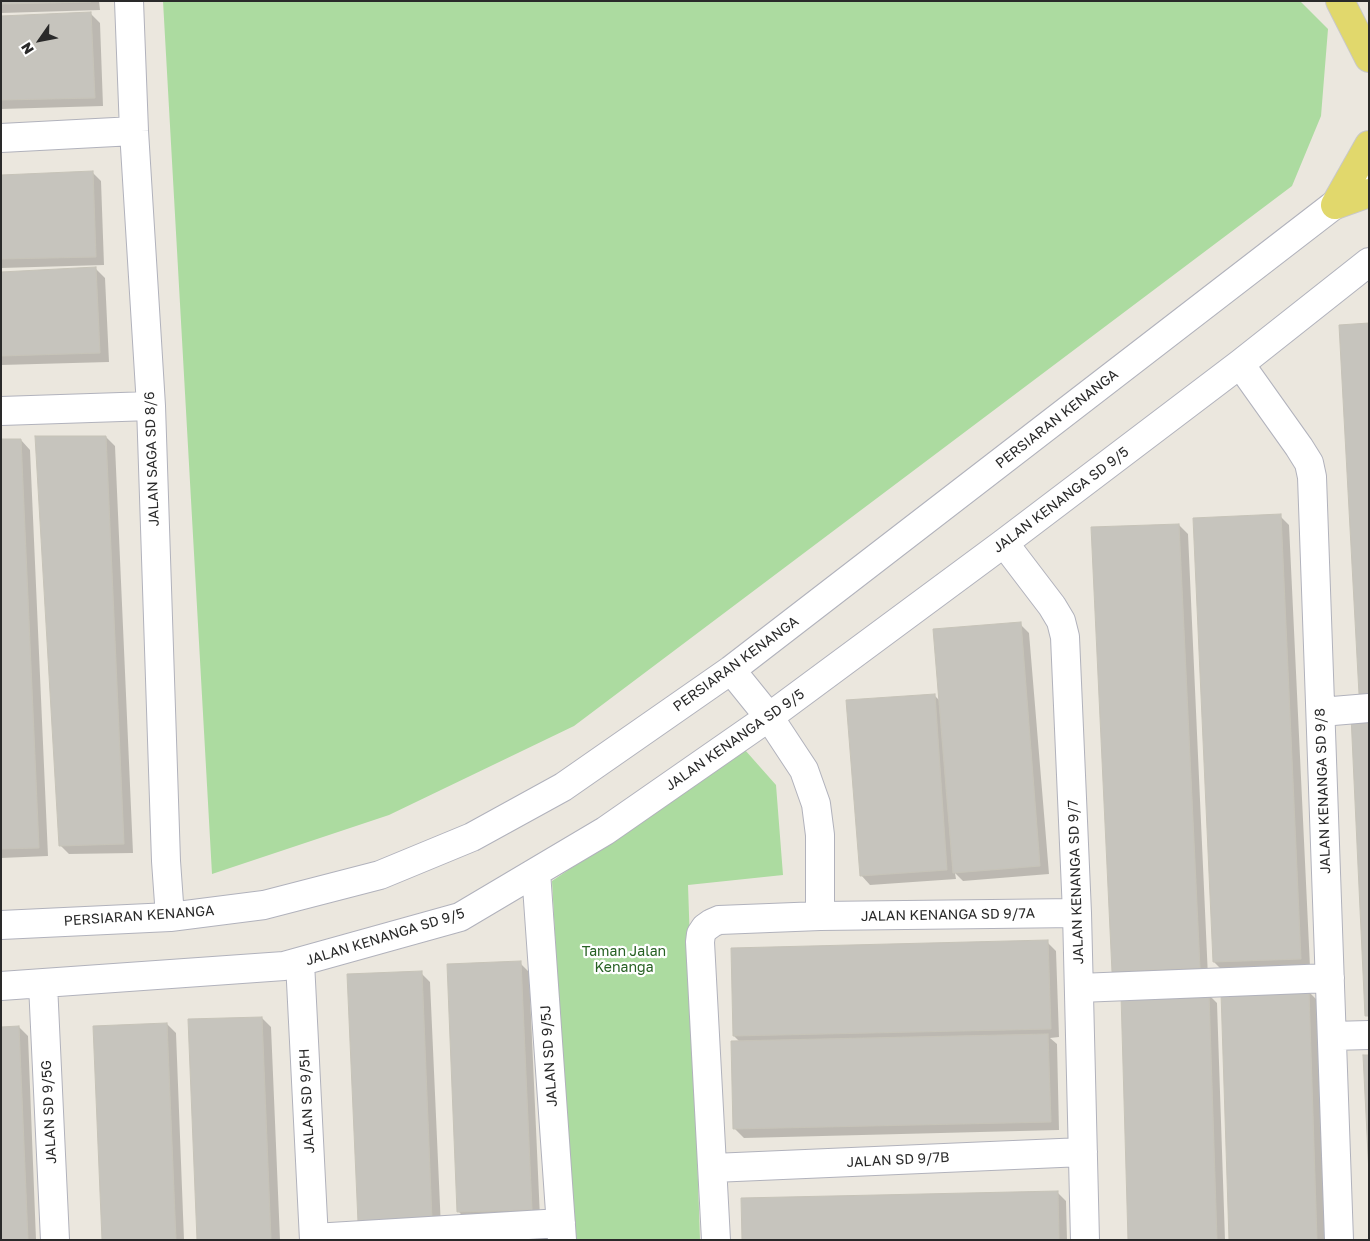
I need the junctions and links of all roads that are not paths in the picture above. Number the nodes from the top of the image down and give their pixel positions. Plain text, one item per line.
1 (129, 1) edge
2 (1341, 1) edge
3 (1369, 29) edge
4 (1369, 58) edge
5 (134, 131) junction
6 (1, 138) edge
7 (1369, 145) edge
8 (1369, 178) edge
9 (1369, 193) edge
10 (1335, 205) junction
11 (1369, 262) edge
12 (1240, 364) junction
13 (151, 406) junction
14 (1, 411) edge
15 (1004, 543) junction
16 (730, 670) junction
17 (1369, 708) edge
18 (1320, 712) junction
19 (769, 717) junction
20 (536, 872) junction
21 (1077, 913) junction
22 (820, 916) junction
23 (170, 917) junction
24 (1, 924) edge
25 (300, 962) junction
26 (1330, 978) junction
27 (43, 984) junction
28 (1, 986) edge
29 (1079, 988) junction
30 (1369, 1035) edge
31 (1332, 1036) junction
32 (1083, 1152) junction
33 (713, 1168) junction
34 (561, 1231) edge
35 (314, 1239) edge
36 (55, 1240) edge
37 (716, 1240) edge
38 (1085, 1240) edge
39 (1340, 1240) edge

1 - 5 street, JALAN SAGA SD 8/6
2 - 3 main road
2 - 4 main road
5 - 6 street
5 - 13 street, JALAN SAGA SD 8/6
7 - 10 main road
8 - 10 street, PERSIARAN KENANGA
9 - 10 main road
10 - 16 street, PERSIARAN KENANGA
11 - 12 street, JALAN KENANGA SD 9/5
12 - 15 street, JALAN KENANGA SD 9/5
12 - 18 street, JALAN KENANGA SD 9/8
13 - 14 street
13 - 23 street, JALAN SAGA SD 8/6
15 - 19 street, JALAN KENANGA SD 9/5
15 - 21 street, JALAN KENANGA SD 9/7
16 - 19 street
16 - 23 street, PERSIARAN KENANGA
17 - 18 street
18 - 26 street, JALAN KENANGA SD 9/8
19 - 20 street, JALAN KENANGA SD 9/5
19 - 22 street
20 - 25 street, JALAN KENANGA SD 9/5
20 - 34 street, JALAN SD 9/5J
21 - 22 street, JALAN KENANGA SD 9/7A
21 - 29 street, JALAN KENANGA SD 9/7
22 - 33 street, JALAN KENANGA SD 9/7A
23 - 24 street, PERSIARAN KENANGA
25 - 27 street, JALAN KENANGA SD 9/5
25 - 35 street, JALAN SD 9/5H
26 - 29 street
26 - 31 street, JALAN KENANGA SD 9/8
27 - 28 street, JALAN KENANGA SD 9/5
27 - 36 street, JALAN SD 9/5G
29 - 32 street, JALAN KENANGA SD 9/7
30 - 31 street
31 - 39 street, JALAN KENANGA SD 9/8
32 - 33 street, JALAN SD 9/7B
32 - 38 street, JALAN KENANGA SD 9/7
33 - 37 street
34 - 35 street

